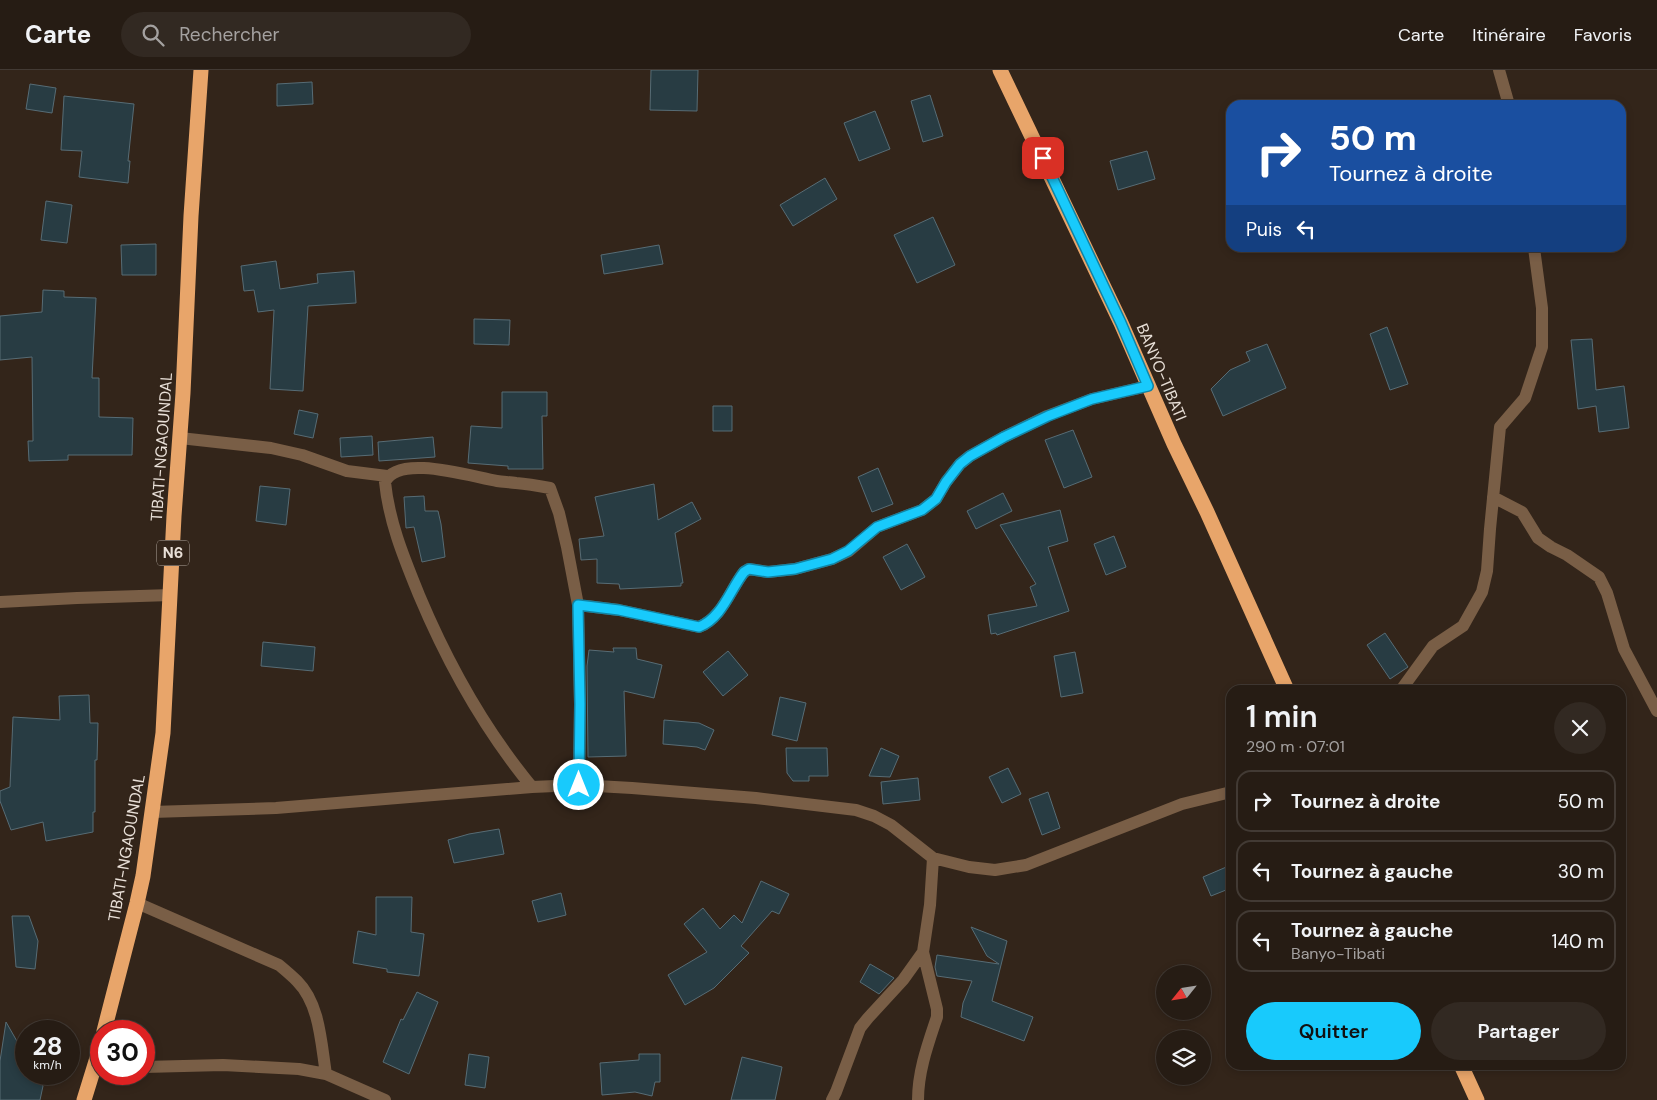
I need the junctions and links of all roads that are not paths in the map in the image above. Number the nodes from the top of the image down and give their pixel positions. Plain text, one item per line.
1 (201, 70) edge
2 (1000, 70) edge
3 (1499, 70) edge
4 (1508, 100) edge
5 (1535, 252) edge
6 (1148, 386) junction
7 (180, 438) junction
8 (387, 476) junction
9 (1493, 497) junction
10 (170, 595) junction
11 (0, 602) edge
12 (578, 605) junction
13 (1285, 685) edge
14 (1405, 685) edge
15 (1657, 711) edge
16 (579, 785) junction
17 (532, 787) junction
18 (1226, 793) edge
19 (152, 812) junction
20 (933, 858) junction
21 (137, 903) junction
22 (923, 952) junction
23 (107, 1020) edge
24 (155, 1067) edge
25 (1463, 1070) edge
26 (326, 1074) junction
27 (90, 1083) edge
28 (84, 1100) edge
29 (385, 1100) edge
30 (832, 1100) edge
31 (918, 1100) edge
32 (1477, 1100) edge

1 - 7 highway, TIBATI-NGAOUNDAL / N6
2 - 6 highway, BANYO-TIBATI
3 - 4 street
5 - 9 street
6 - 12 street
6 - 13 highway, BANYO-TIBATI
7 - 8 street
7 - 10 highway, TIBATI-NGAOUNDAL / N6
8 - 12 street
8 - 17 street
9 - 14 street
9 - 15 street
10 - 11 street
10 - 19 highway, TIBATI-NGAOUNDAL / N6
12 - 16 street
16 - 17 street
16 - 20 street
17 - 19 street
18 - 20 street
19 - 21 highway, TIBATI-NGAOUNDAL / N6
20 - 22 street
21 - 23 highway, TIBATI-NGAOUNDAL / N6
21 - 26 street
22 - 30 street
22 - 31 street
24 - 26 street
25 - 32 highway
26 - 29 street
27 - 28 highway

